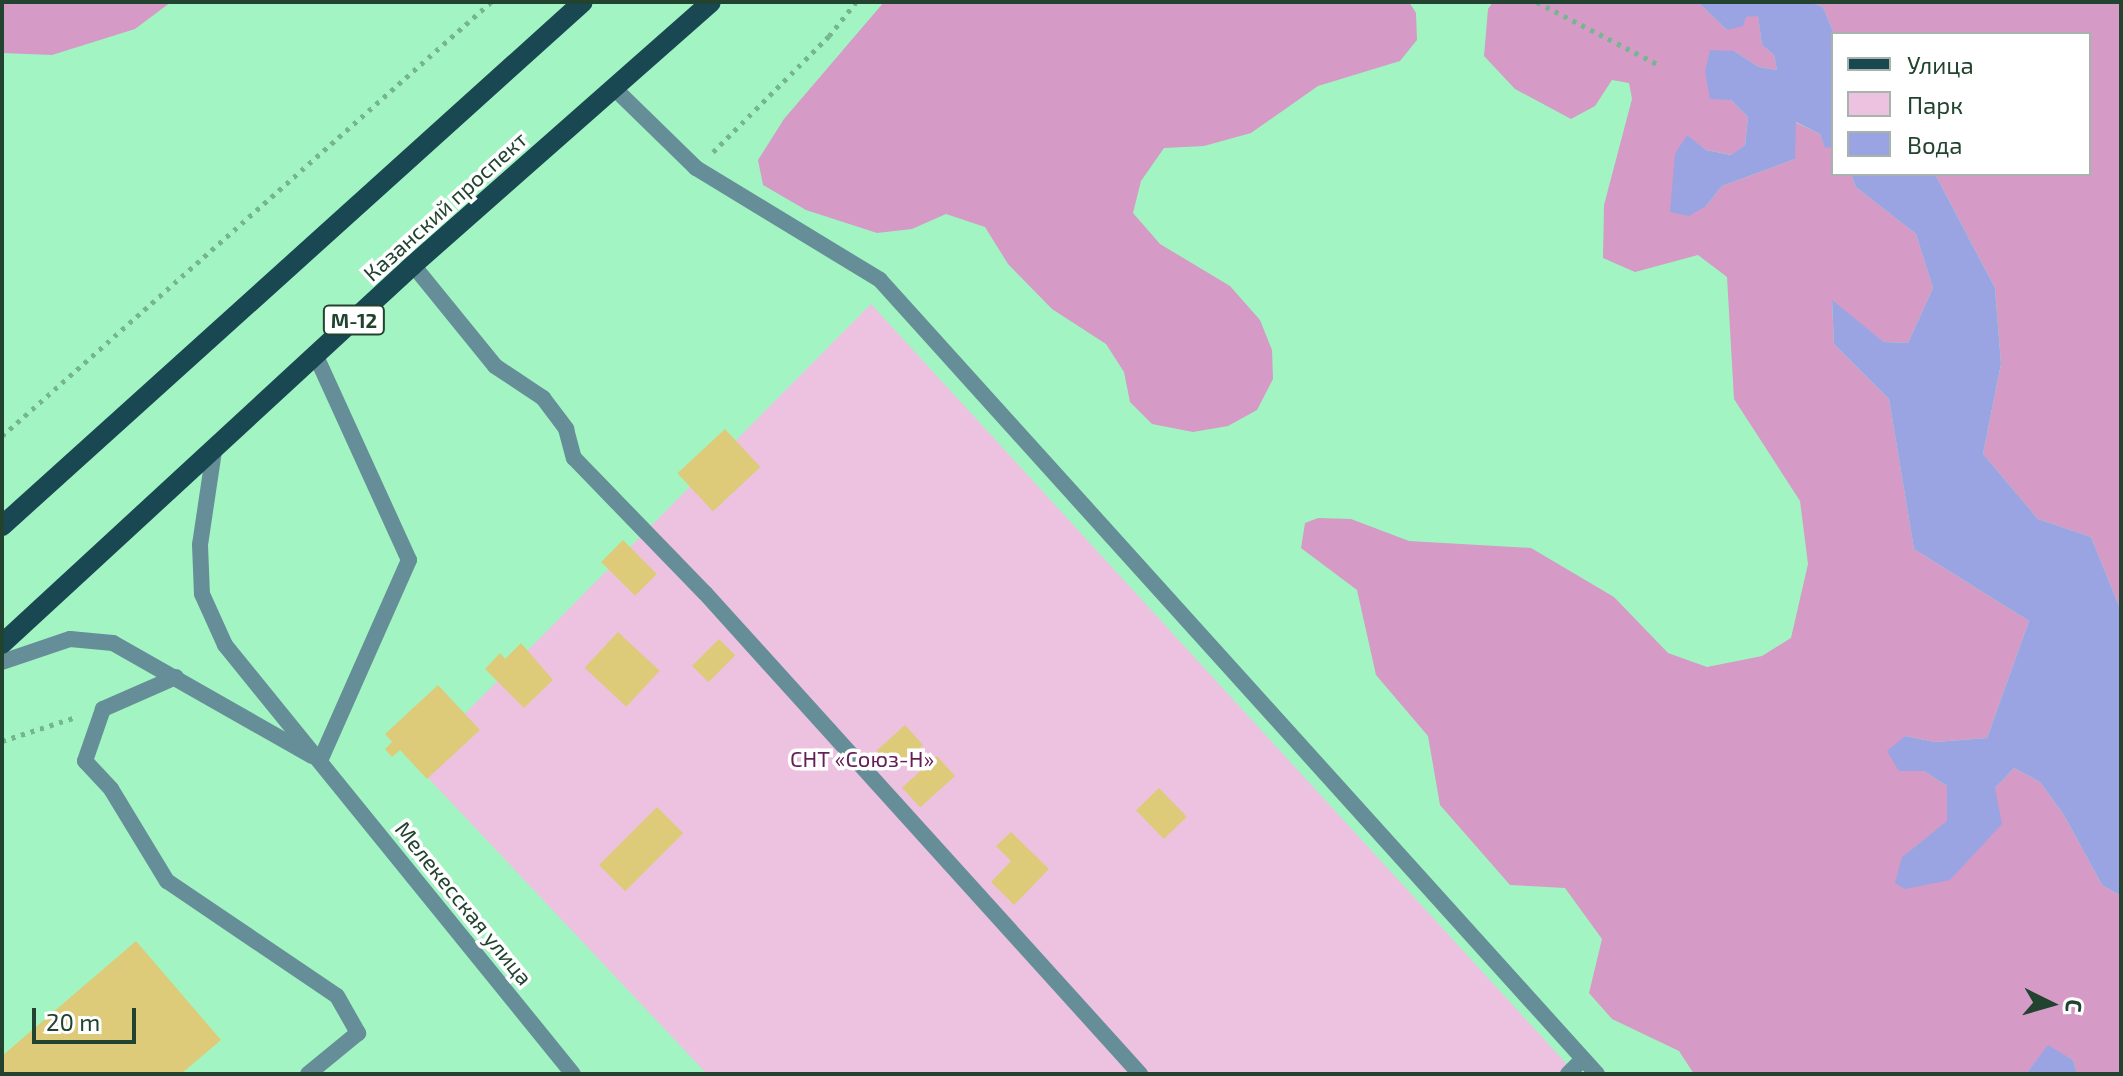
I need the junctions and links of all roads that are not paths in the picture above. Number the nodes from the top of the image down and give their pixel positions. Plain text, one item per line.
1 (583, 2) edge
2 (711, 2) edge
3 (614, 88) junction
4 (413, 265) junction
5 (316, 356) junction
6 (214, 451) junction
7 (2, 526) edge
8 (2, 644) edge
9 (2, 662) edge
10 (176, 677) junction
11 (320, 761) junction
12 (1583, 1059) junction
13 (308, 1074) edge
14 (573, 1074) edge
15 (1140, 1074) edge
16 (1568, 1074) edge
17 (1597, 1074) edge

1 - 7 main road
2 - 3 main road, Казанский проспект / М-12
3 - 4 main road, Казанский проспект / М-12
3 - 12 street
4 - 5 main road, Казанский проспект / М-12
4 - 15 street
5 - 6 main road, Казанский проспект / М-12
5 - 11 street
6 - 8 main road, Казанский проспект / М-12
6 - 11 street, Мелекесская улица
9 - 10 street
10 - 11 street
10 - 13 street
11 - 14 street, Мелекесская улица
12 - 16 street
12 - 17 street

